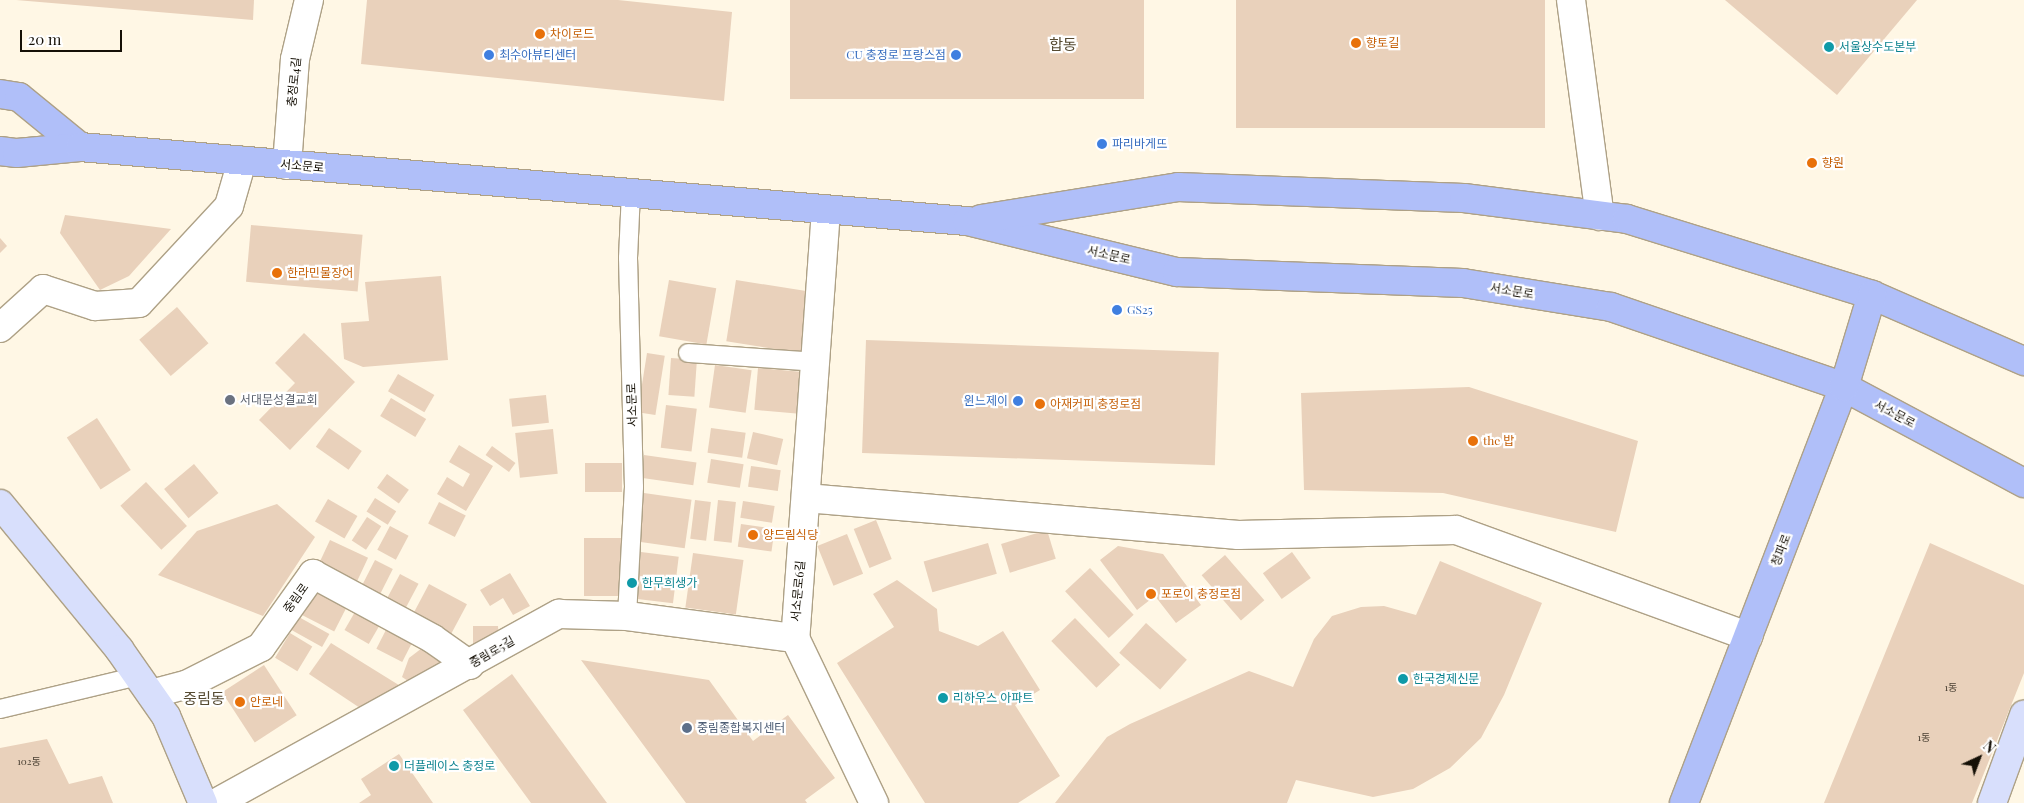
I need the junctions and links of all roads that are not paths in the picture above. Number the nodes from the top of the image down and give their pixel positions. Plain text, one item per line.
1 (309, 0) edge
2 (1571, 0) edge
3 (0, 94) edge
4 (80, 147) junction
5 (0, 151) edge
6 (242, 161) junction
7 (287, 165) junction
8 (631, 193) junction
9 (826, 210) junction
10 (1600, 216) junction
11 (967, 221) junction
12 (1872, 295) junction
13 (0, 328) edge
14 (688, 353) dead end
15 (2024, 361) edge
16 (816, 362) junction
17 (1844, 387) junction
18 (2024, 483) edge
19 (806, 498) junction
20 (0, 504) edge
21 (627, 616) junction
22 (1748, 636) junction
23 (795, 638) junction
24 (470, 665) junction
25 (144, 685) junction
26 (0, 709) edge
27 (2024, 715) edge
28 (203, 803) edge
29 (216, 803) edge
30 (874, 803) edge
31 (1684, 803) edge
32 (1992, 803) edge

1 - 7 street, 충정로4길
2 - 10 street
3 - 4 main road
4 - 5 main road, 서소문로
4 - 6 main road, 서소문로
6 - 7 main road, 서소문로
6 - 13 street
7 - 8 main road, 서소문로
8 - 9 main road, 서소문로
8 - 21 lane, 서소문로
9 - 11 main road, 서소문로
9 - 16 street, 서소문로6길
10 - 11 main road, 서소문로
10 - 12 main road, 서소문로
11 - 17 main road, 서소문로
12 - 15 main road, 서소문로
12 - 17 main road, 청파로
14 - 16 lane
16 - 19 street, 서소문로6길
17 - 18 main road, 서소문로
17 - 22 main road, 청파로
19 - 22 street
19 - 23 street, 서소문로6길
20 - 25 street
21 - 23 street, 중림로5길
21 - 24 street, 중림로5길
22 - 31 main road, 청파로
23 - 30 street, 서소문로6길
24 - 25 street, 중림로
24 - 29 street, 중림로5길
25 - 26 lane
25 - 28 street
27 - 32 street

